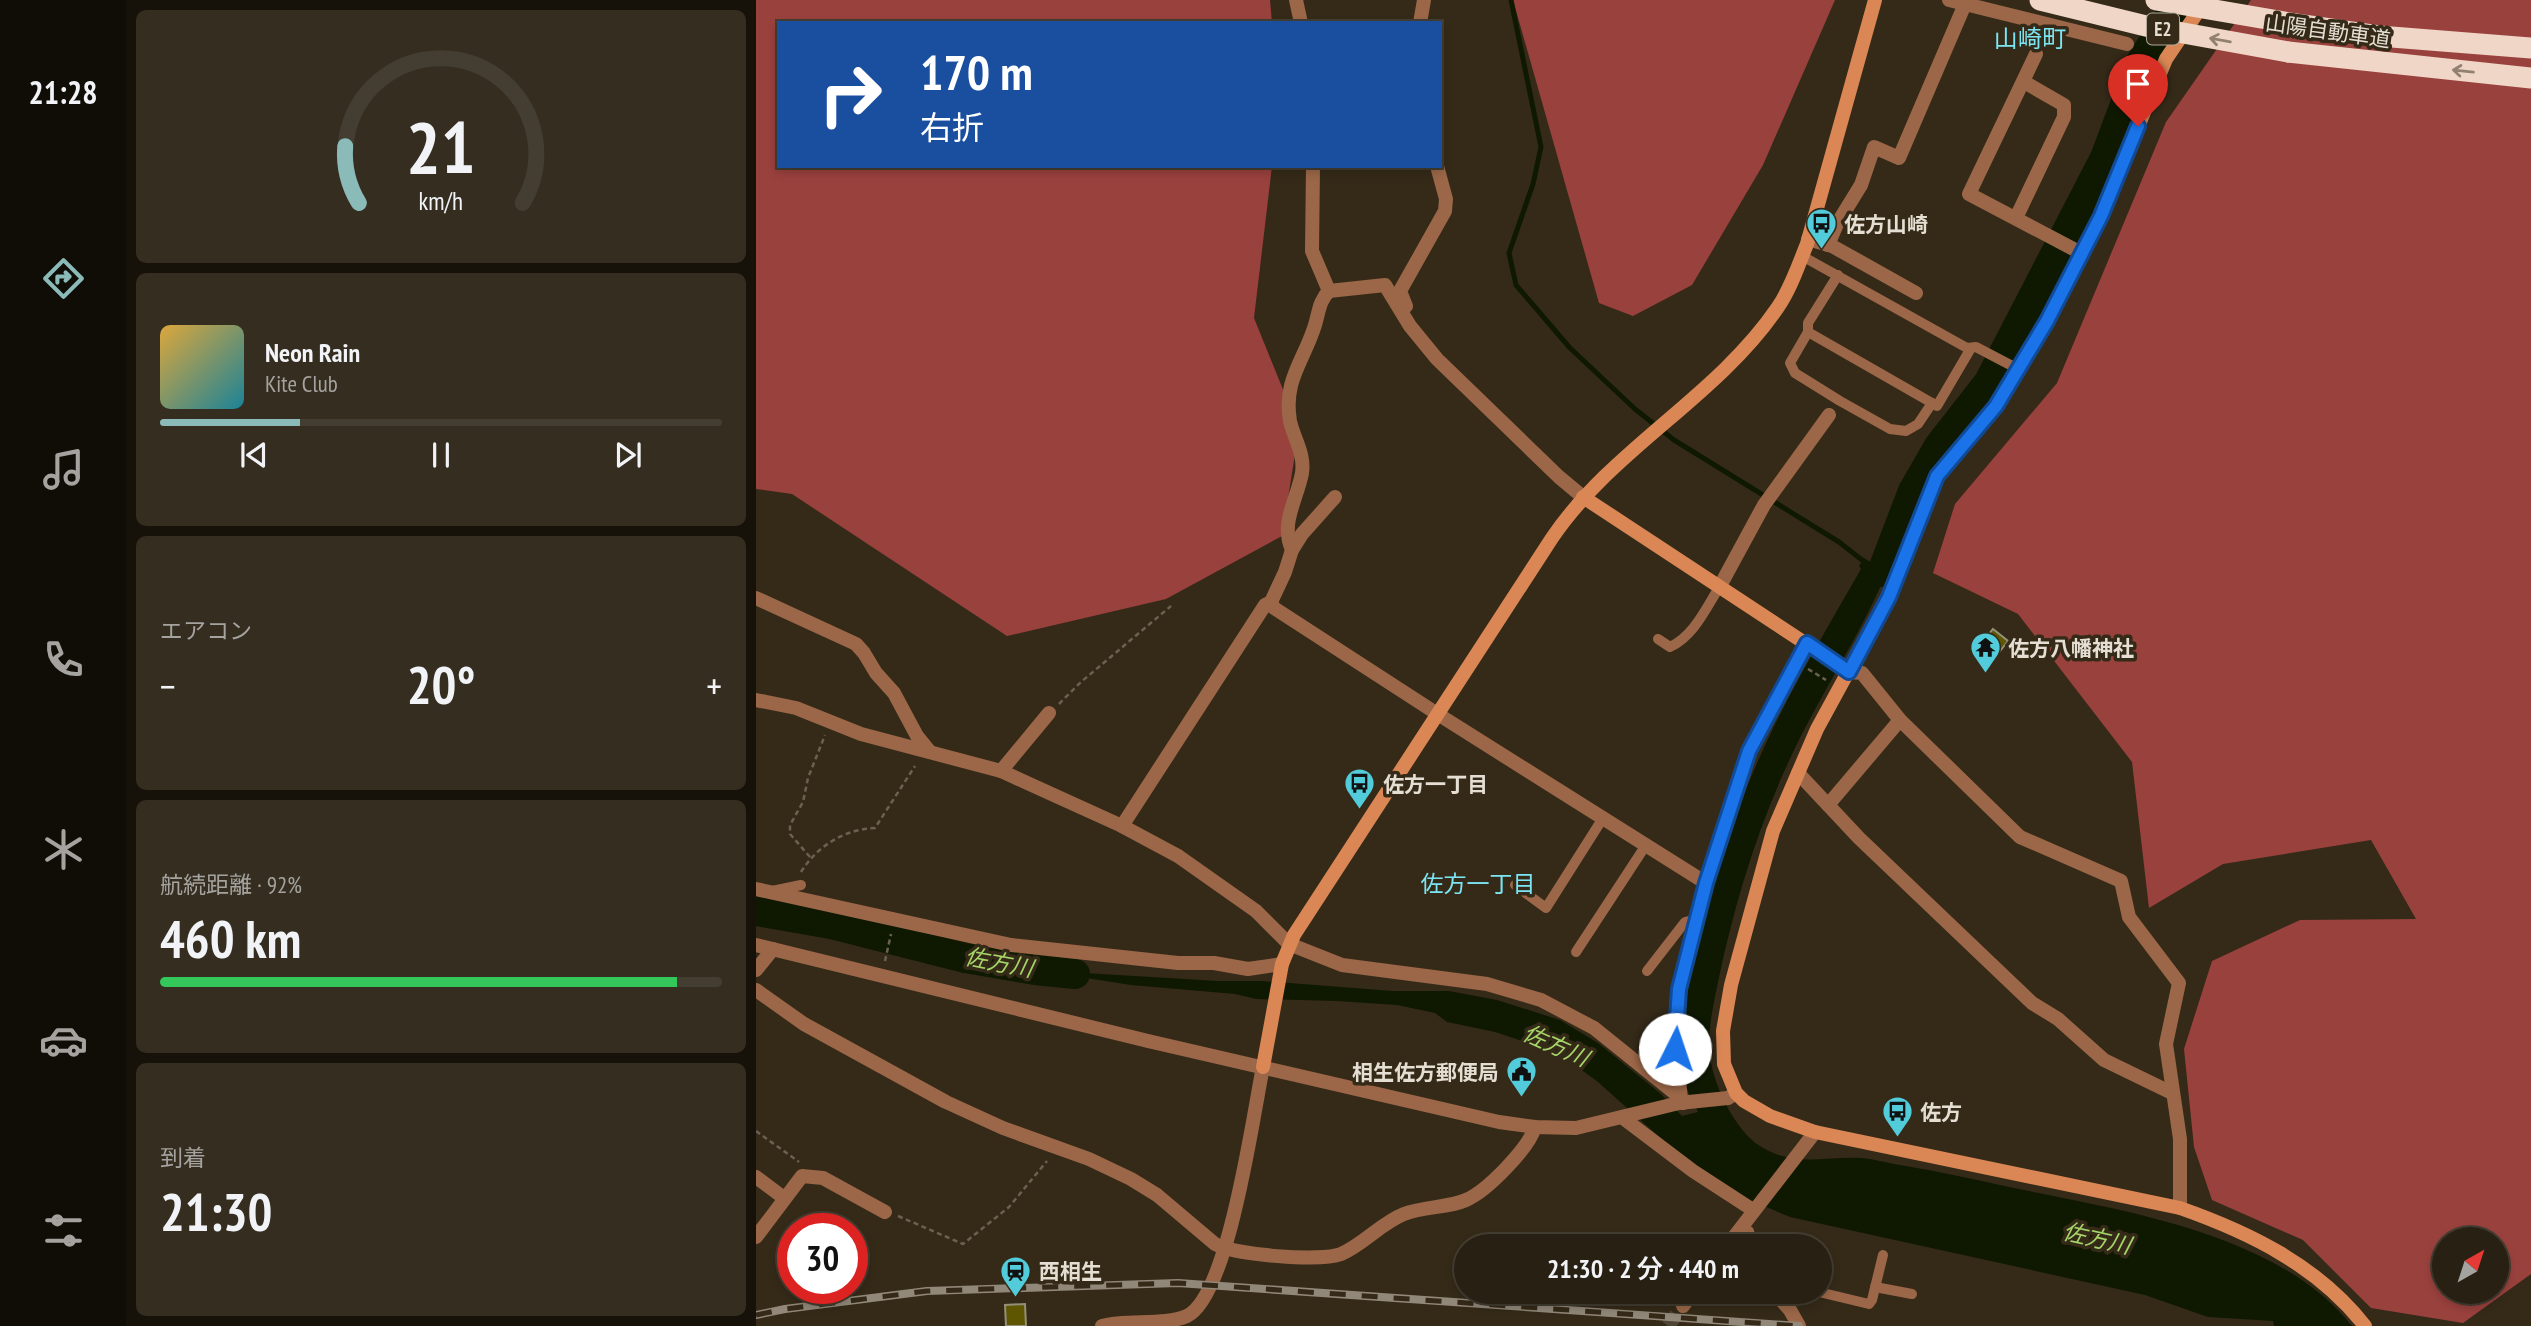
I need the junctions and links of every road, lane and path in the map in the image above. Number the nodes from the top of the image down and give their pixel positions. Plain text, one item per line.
1 (1296, 0) edge
2 (1424, 0) edge
3 (1875, 0) edge
4 (1950, 0) edge
5 (2040, 0) edge
6 (2156, 0) edge
7 (2206, 0) edge
8 (1965, 4) junction
9 (1301, 21) edge
10 (1420, 21) edge
11 (2127, 44) dead end
12 (2531, 48) edge
13 (2036, 54) dead end
14 (2531, 78) edge
15 (2024, 82) junction
16 (1313, 168) edge
17 (1438, 168) edge
18 (2016, 218) junction
19 (1808, 239) junction
20 (1828, 245) junction
21 (2077, 251) junction
22 (1802, 256) junction
23 (1838, 275) junction
24 (1329, 291) junction
25 (1916, 293) dead end
26 (1402, 312) junction
27 (1808, 332) junction
28 (1971, 348) junction
29 (2015, 367) junction
30 (1840, 401) junction
31 (1932, 403) junction
32 (1829, 415) joint
33 (1335, 497) dead end
34 (1583, 497) junction
35 (1292, 550) junction
36 (1720, 586) junction
37 (756, 598) edge
38 (1271, 601) junction
39 (1171, 606) dead end
40 (1658, 639) dead end
41 (1807, 643) junction
42 (1797, 661) junction
43 (1849, 672) junction
44 (1840, 689) junction
45 (756, 700) edge
46 (1049, 713) joint
47 (1436, 713) junction
48 (1900, 720) junction
49 (830, 722) junction
50 (927, 752) junction
51 (1001, 771) junction
52 (1798, 773) junction
53 (1828, 805) junction
54 (1602, 818) junction
55 (1122, 826) junction
56 (1646, 845) junction
57 (810, 857) junction
58 (1706, 883) junction
59 (797, 886) joint
60 (1515, 886) dead end
61 (762, 890) edge
62 (895, 918) junction
63 (1697, 919) junction
64 (1289, 944) junction
65 (756, 945) edge
66 (773, 949) junction
67 (1576, 952) dead end
68 (1281, 967) junction
69 (756, 970) edge
70 (1647, 971) dead end
71 (881, 975) junction
72 (756, 990) edge
73 (1263, 1067) junction
74 (2172, 1093) junction
75 (1732, 1096) junction
76 (1683, 1101) junction
77 (1625, 1117) junction
78 (1535, 1127) junction
79 (756, 1131) edge
80 (1811, 1136) junction
81 (1055, 1148) junction
82 (811, 1176) junction
83 (756, 1177) edge
84 (784, 1198) junction
85 (2180, 1208) junction
86 (885, 1212) joint
87 (1752, 1216) junction
88 (1737, 1234) edge
89 (1744, 1234) edge
90 (1753, 1234) edge
91 (756, 1237) edge
92 (1225, 1250) junction
93 (1883, 1255) dead end
94 (1875, 1287) junction
95 (1912, 1294) dead end
96 (1832, 1295) edge
97 (1785, 1304) edge
98 (1173, 1323) edge
99 (1102, 1326) edge
100 (1799, 1326) edge
101 (2365, 1326) edge

1 - 9 street
2 - 10 street
3 - 19 street
4 - 8 street
14 -> 5 highway, 山陽自動車道 / E2, bridge
6 - 12 highway, 山陽自動車道 / E2, bridge
7 - 21 street
8 - 11 street
8 - 20 street
13 - 15 street
15 - 18 street
15 - 18 street
16 - 24 street
17 - 26 street
18 - 21 street
19 - 20 street
19 - 22 street
20 - 25 street
21 - 29 street
22 - 23 lane
22 - 34 street
23 - 27 lane
23 - 28 lane
24 - 26 street
24 - 35 street
26 - 34 street
27 - 30 lane
27 - 31 lane
28 - 29 lane
28 - 31 lane
29 - 43 street
30 - 31 lane
30 - 32 lane
32 - 36 street
33 - 35 street
34 - 36 street
34 - 47 street
35 - 38 street
36 - 40 lane
36 - 41 street
37 - 50 street
38 - 47 street
38 - 55 street
39 - 46 path
41 - 42 street
41 - 43 street
42 - 44 path
42 - 58 street
43 - 44 street
43 - 48 street
44 - 52 street
45 - 49 street
46 - 51 street
47 - 54 street
47 - 64 street
48 - 53 street
48 - 74 street
49 - 50 street
49 - 57 path
50 - 51 street
50 - 57 path
51 - 55 street
52 - 53 street
52 - 75 street
53 - 74 street
54 - 56 street
54 - 60 lane
55 - 64 street
56 - 58 street
56 - 67 lane
57 - 59 path
58 - 63 street
59 - 61 lane
61 - 62 street
62 - 68 street
62 - 71 path
63 - 70 lane
63 - 76 street
64 - 68 street
64 - 76 street
65 - 66 street
66 - 69 street
66 - 71 street
68 - 73 street
71 - 73 street
72 - 81 street
73 - 78 street
73 - 92 street
74 - 85 street
75 - 76 street
75 - 80 street
76 - 77 street
77 - 78 street
77 - 87 street
78 - 92 street
79 - 82 path
80 - 85 street
80 - 87 street
81 - 86 path
81 - 92 street
82 - 84 street
82 - 86 street
83 - 84 street
84 - 91 street
85 - 101 street
87 - 88 street
87 - 89 street
87 - 90 lane
92 - 98 street
93 - 94 lane
94 - 95 lane
94 - 96 lane
97 - 100 street
98 - 99 street

